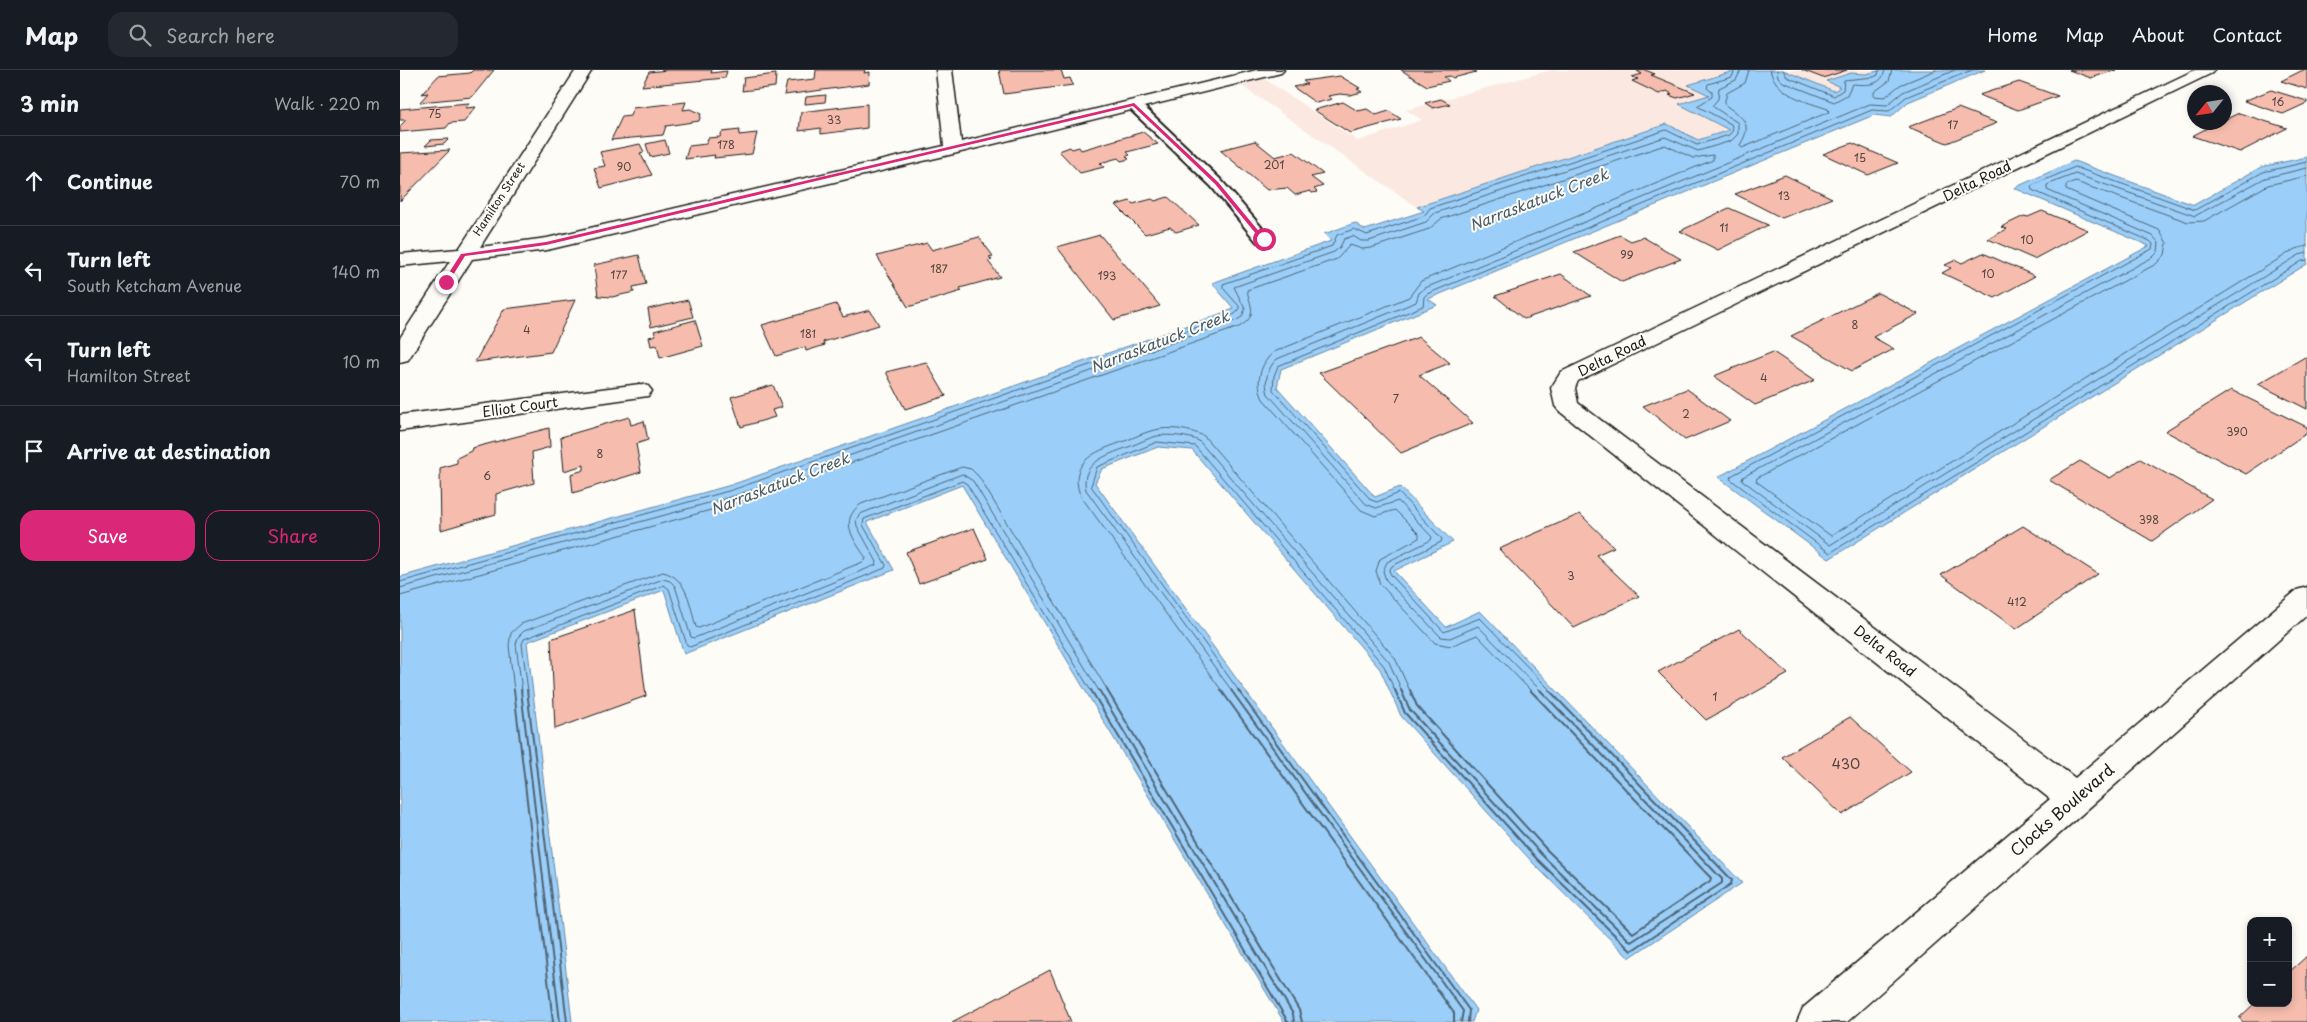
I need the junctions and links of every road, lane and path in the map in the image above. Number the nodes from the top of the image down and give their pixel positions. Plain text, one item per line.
1 (584, 70) edge
2 (944, 70) edge
3 (1276, 70) edge
4 (2207, 70) edge
5 (1247, 73) edge
6 (1134, 104) junction
7 (953, 149) junction
8 (1264, 239) dead end
9 (463, 255) junction
10 (400, 260) edge
11 (400, 355) edge
12 (640, 391) dead end
13 (400, 423) edge
14 (2307, 598) edge
15 (2075, 798) junction
16 (1817, 1022) edge

1 - 9 street, Hamilton Street
2 - 7 street
3 - 5 street
4 - 15 street, Delta Road
5 - 6 street
6 - 7 street
6 - 8 lane
7 - 9 street
9 - 10 street
9 - 11 street, Hamilton Street
12 - 13 street, Elliot Court
14 - 15 street, Clocks Boulevard
15 - 16 street, Clocks Boulevard

